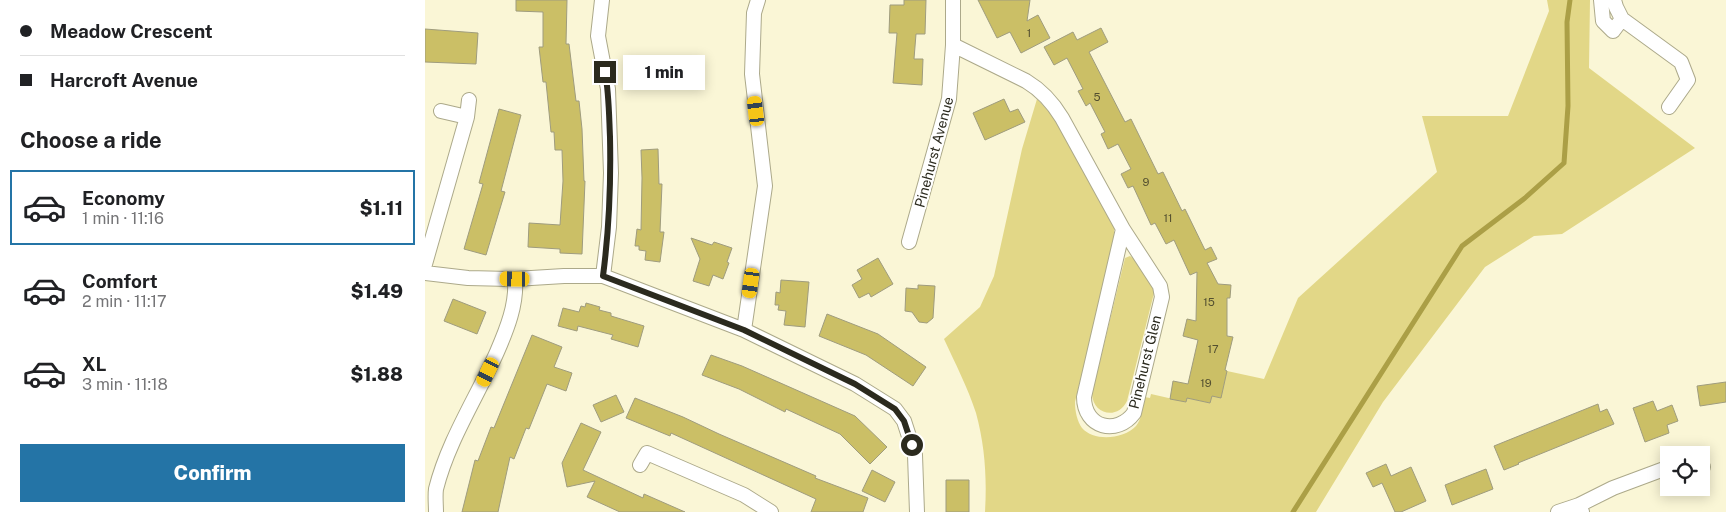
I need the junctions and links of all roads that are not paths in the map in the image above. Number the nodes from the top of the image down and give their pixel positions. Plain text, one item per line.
1 (602, 0) edge
2 (758, 0) edge
3 (953, 0) edge
4 (1601, 0) edge
5 (1614, 0) edge
6 (1622, 19) junction
7 (953, 44) junction
8 (469, 100) dead end
9 (1669, 107) dead end
10 (441, 111) dead end
11 (467, 117) junction
12 (1123, 229) junction
13 (909, 242) dead end
14 (425, 264) edge
15 (425, 273) edge
16 (603, 276) junction
17 (515, 279) junction
18 (744, 330) junction
19 (639, 465) dead end
20 (1660, 470) edge
21 (1580, 509) edge
22 (435, 512) edge
23 (771, 512) edge
24 (917, 512) edge
25 (1558, 512) edge

1 - 16 street
2 - 18 street
3 - 7 street, Pinehurst Avenue
4 - 6 street
5 - 6 street
6 - 9 street
7 - 12 street, Pinehurst Glen
7 - 13 street, Pinehurst Avenue
8 - 11 street
10 - 11 street
11 - 14 street
12 - 12 street, Pinehurst Glen
15 - 17 street
16 - 17 street
16 - 18 street
17 - 22 street
18 - 24 street
19 - 23 street
20 - 21 street
21 - 25 street

